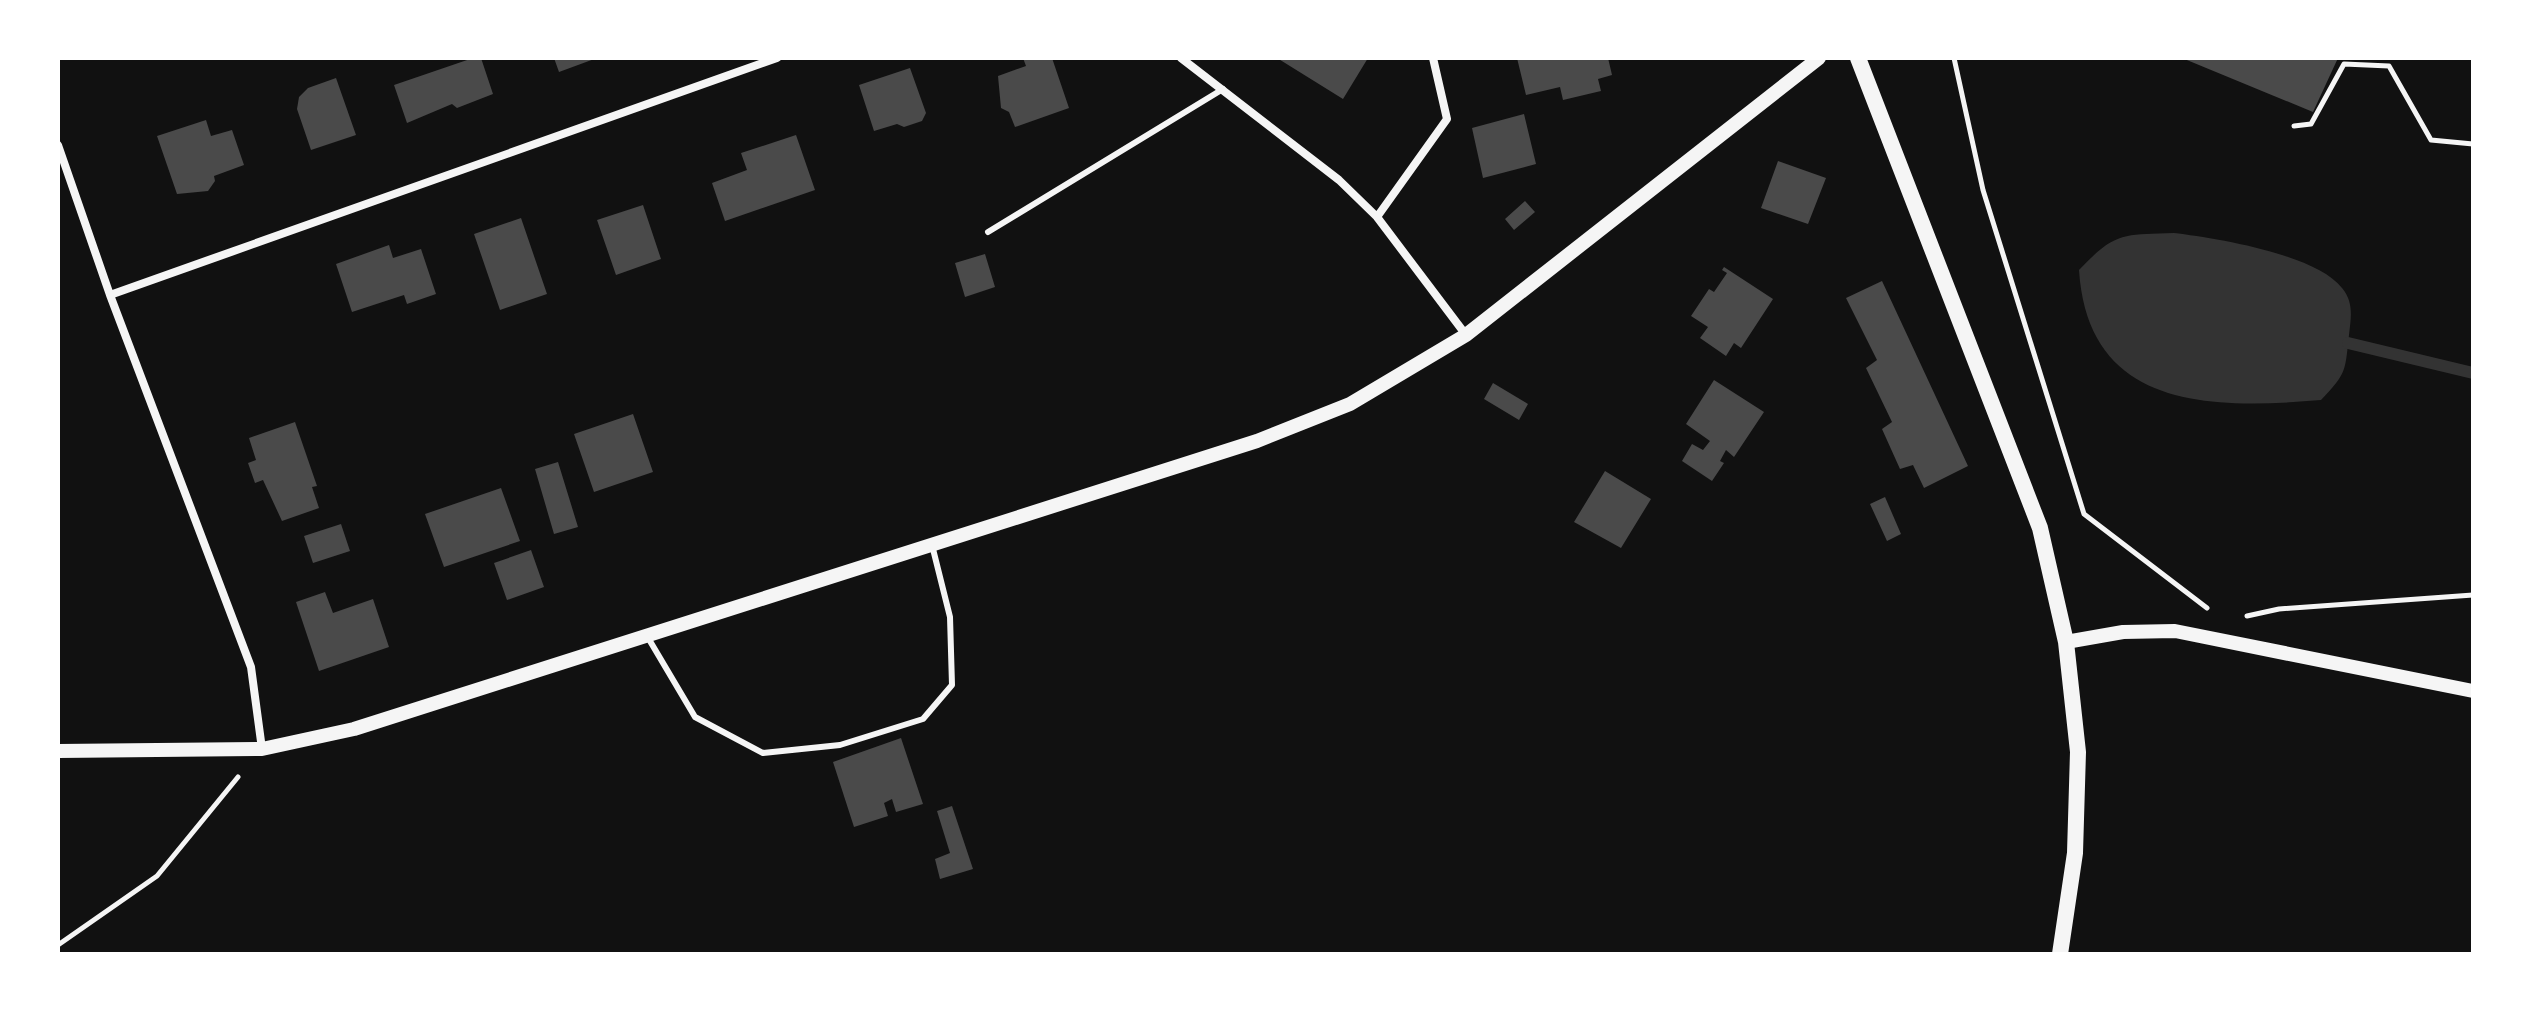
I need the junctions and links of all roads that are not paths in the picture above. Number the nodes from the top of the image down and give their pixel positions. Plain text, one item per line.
1 (777, 58) edge
2 (1181, 58) edge
3 (1433, 58) edge
4 (1819, 58) edge
5 (1858, 58) edge
6 (1223, 89) junction
7 (58, 145) edge
8 (1377, 217) junction
9 (988, 232) dead end
10 (110, 295) junction
11 (1466, 335) junction
12 (932, 545) junction
13 (647, 636) junction
14 (2066, 642) junction
15 (2473, 691) edge
16 (262, 749) junction
17 (58, 751) edge
18 (2060, 954) edge

1 - 10 street
2 - 6 street
3 - 8 street
4 - 11 street
5 - 14 main road
6 - 8 street
6 - 9 lane
7 - 10 street
8 - 11 street
10 - 16 street
11 - 12 street
12 - 13 street
12 - 13 lane
13 - 16 street
14 - 15 street
14 - 18 main road
16 - 17 street

